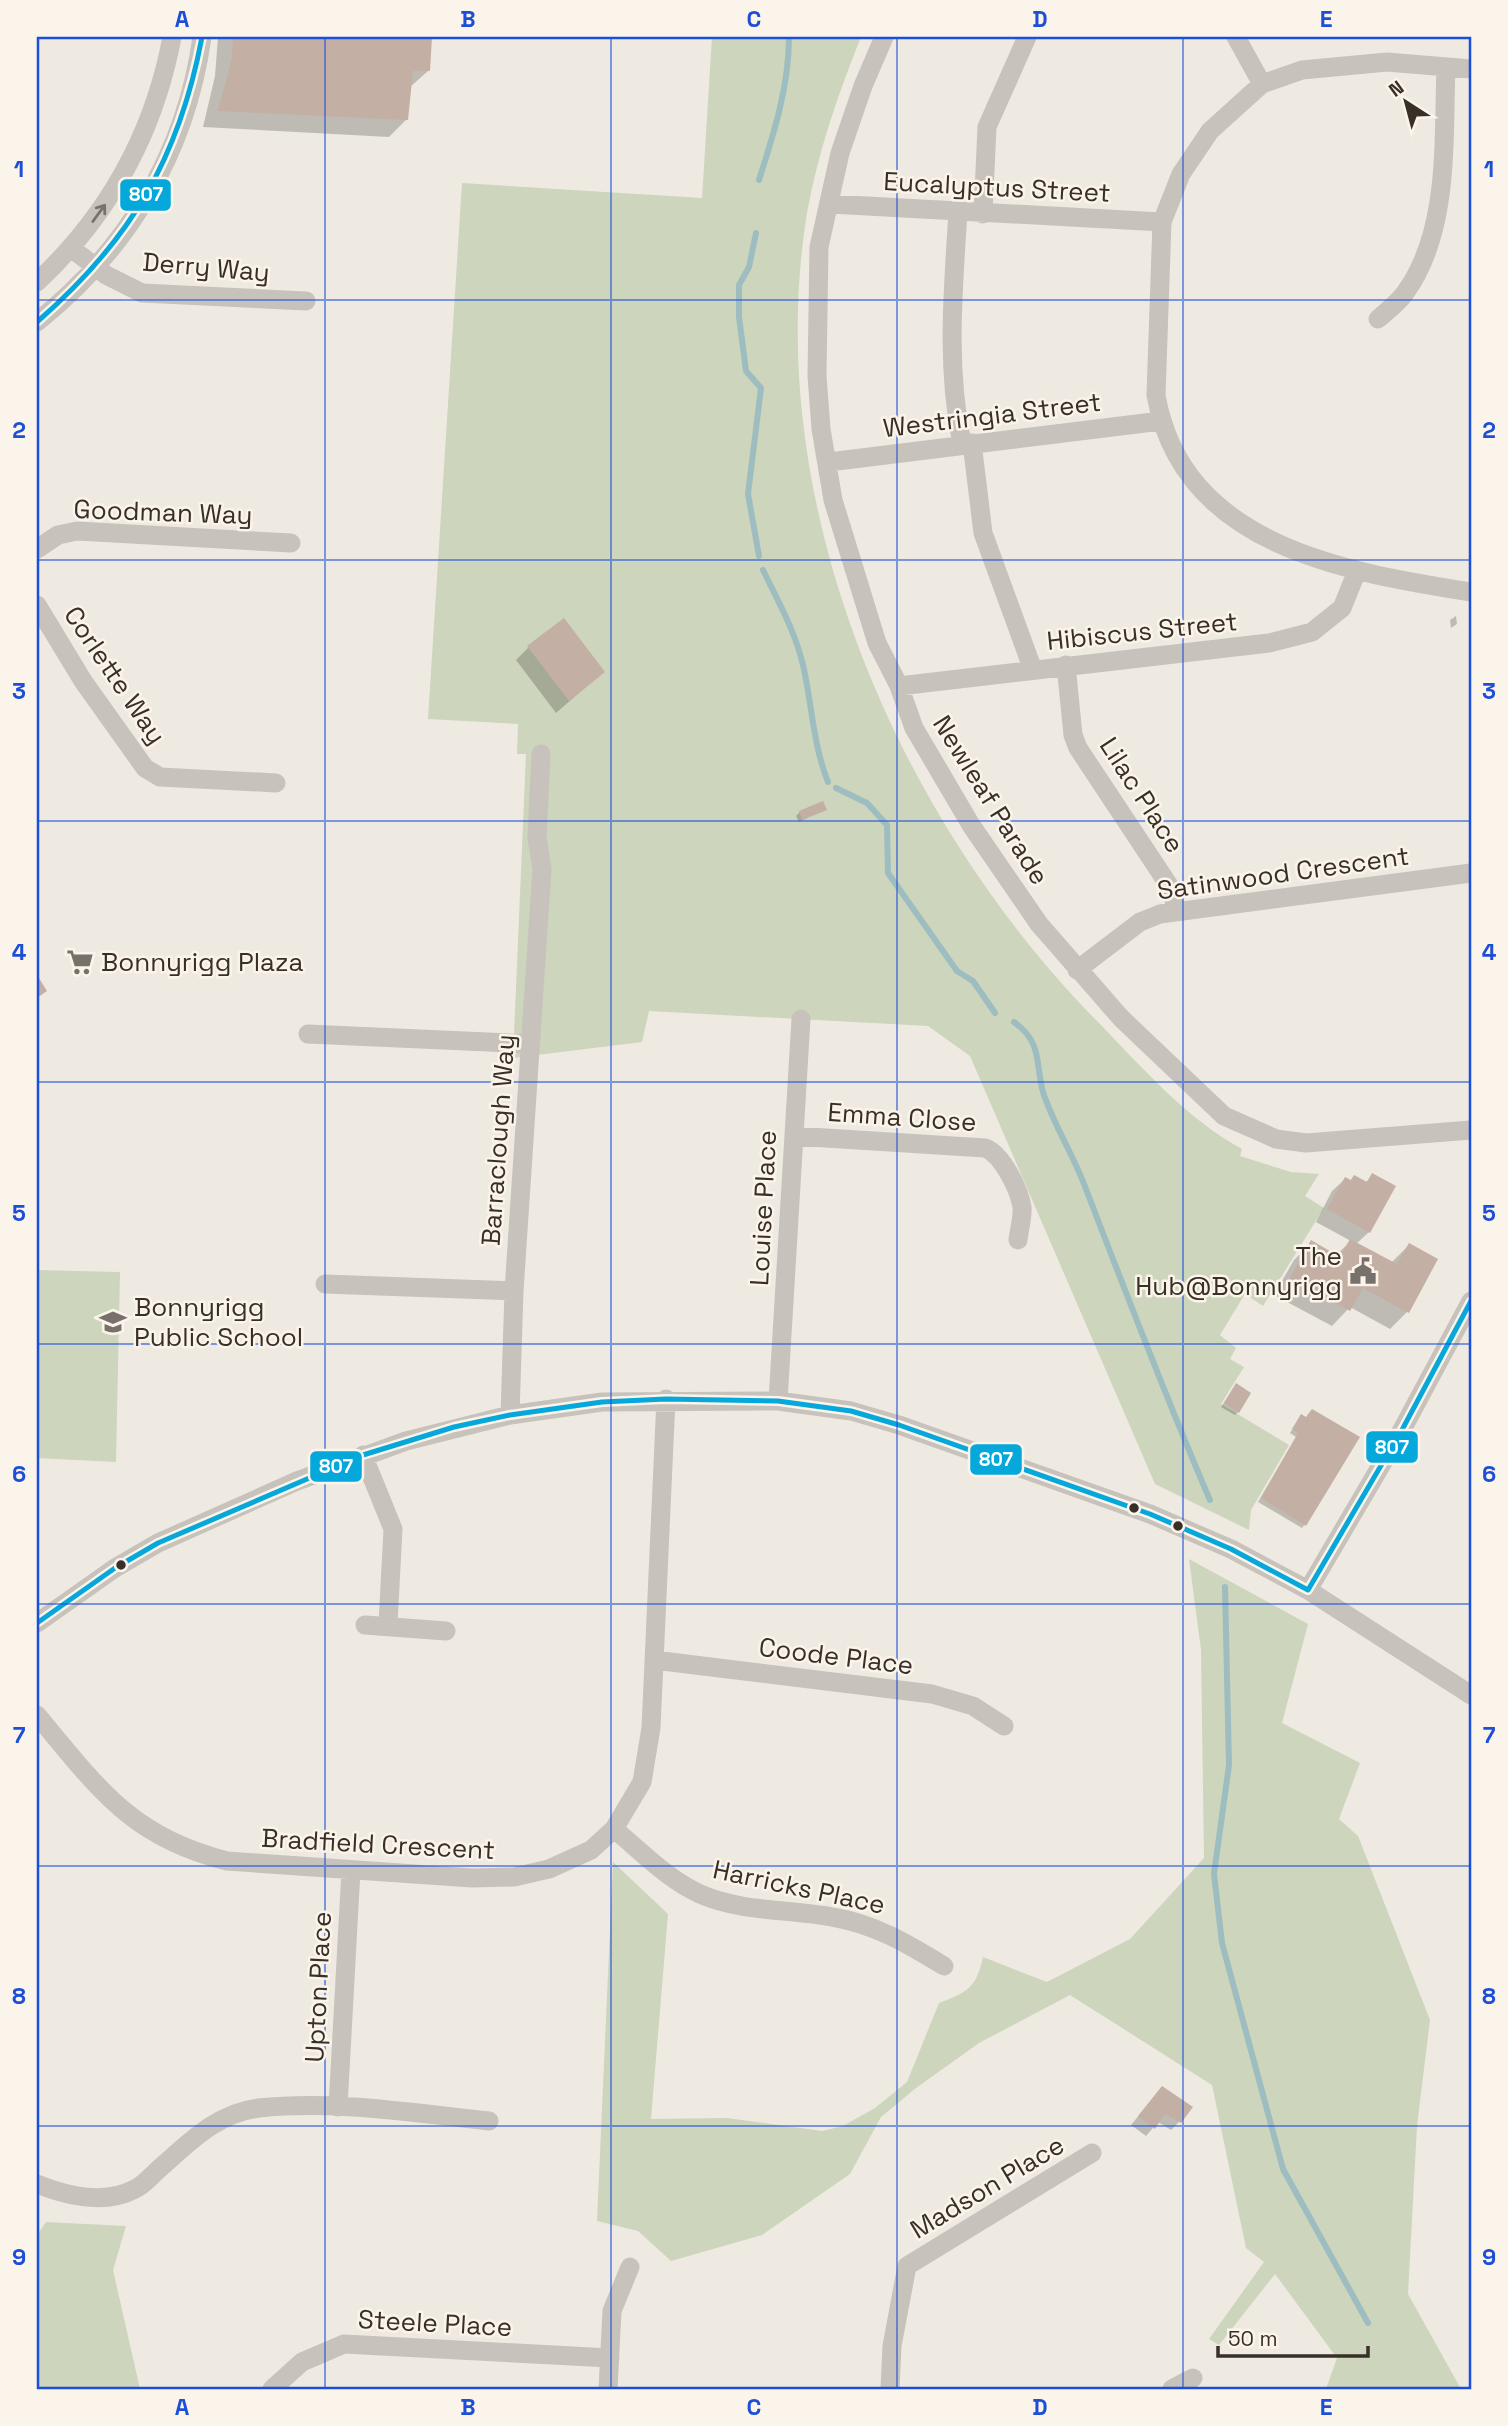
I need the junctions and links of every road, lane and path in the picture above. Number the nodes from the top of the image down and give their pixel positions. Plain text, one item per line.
1 (172, 37) edge
2 (202, 37) edge
3 (884, 37) edge
4 (1027, 37) edge
5 (1236, 37) edge
6 (1446, 68) junction
7 (1471, 69) edge
8 (1262, 84) junction
9 (830, 204) junction
10 (958, 212) junction
11 (984, 214) junction
12 (1162, 222) junction
13 (71, 248) junction
14 (95, 266) junction
15 (37, 282) edge
16 (306, 301) dead end
17 (1378, 319) dead end
18 (37, 322) edge
19 (1161, 421) junction
20 (967, 444) junction
21 (829, 461) junction
22 (291, 543) dead end
23 (37, 549) edge
24 (1357, 570) junction
25 (1471, 592) edge
26 (37, 605) edge
27 (1066, 665) junction
28 (1033, 670) junction
29 (899, 686) junction
30 (541, 754) dead end
31 (275, 783) dead end
32 (1471, 873) edge
33 (1176, 911) junction
34 (1077, 970) junction
35 (801, 1019) dead end
36 (308, 1034) dead end
37 (530, 1044) junction
38 (1471, 1130) edge
39 (794, 1136) junction
40 (1018, 1240) dead end
41 (325, 1284) dead end
42 (514, 1291) junction
43 (1471, 1301) edge
44 (666, 1399) junction
45 (778, 1401) junction
46 (510, 1415) junction
47 (363, 1455) junction
48 (1308, 1590) junction
49 (37, 1623) edge
50 (388, 1624) junction
51 (365, 1625) dead end
52 (446, 1630) dead end
53 (654, 1660) junction
54 (1471, 1695) edge
55 (37, 1715) edge
56 (1004, 1727) dead end
57 (614, 1829) junction
58 (351, 1870) junction
59 (944, 1966) dead end
60 (338, 2107) junction
61 (489, 2121) dead end
62 (1092, 2154) dead end
63 (37, 2184) edge
64 (630, 2267) dead end
65 (610, 2358) junction
66 (1193, 2378) dead end
67 (272, 2389) edge
68 (608, 2389) edge
69 (890, 2389) edge
70 (1172, 2389) edge

13 -> 1 street
2 - 14 street
3 - 9 street, Newleaf Parade
4 - 11 street
5 - 8 street
6 - 7 street
6 - 8 street
6 - 17 street
8 - 12 street
9 - 10 street, Eucalyptus Street
9 - 21 street, Newleaf Parade
10 - 11 street, Eucalyptus Street
10 - 20 street
11 - 12 street, Eucalyptus Street
12 - 19 street
13 - 14 street, Derry Way
13 - 15 street
14 - 16 street, Derry Way
14 - 18 street
19 - 20 street, Westringia Street
19 - 24 street
20 - 21 street, Westringia Street
20 - 28 street
21 - 29 street, Newleaf Parade
22 - 23 street, Goodman Way
24 - 25 street
24 - 27 street, Hibiscus Street
26 - 31 street, Corlette Way
27 - 28 street, Hibiscus Street
27 - 33 street, Lilac Place
28 - 29 street, Hibiscus Street
29 - 34 street, Newleaf Parade
30 - 37 street, Barraclough Way
32 - 33 street, Satinwood Crescent
33 - 34 street, Satinwood Crescent
34 - 38 street, Newleaf Parade
35 - 39 street, Louise Place
36 - 37 street
37 - 42 street, Barraclough Way
39 - 40 street, Emma Close
39 - 45 street, Louise Place
41 - 42 street
42 - 46 street, Barraclough Way
43 - 48 street
44 - 45 street
44 - 46 street
44 - 53 street, Bradfield Crescent
45 - 48 street
46 - 47 street
47 - 49 street
47 - 50 street
48 - 54 street
50 - 51 street
50 - 52 street
53 - 56 street, Coode Place
53 - 57 street, Bradfield Crescent
55 - 58 street, Bradfield Crescent
57 - 58 street, Bradfield Crescent
57 - 59 street, Harricks Place
58 - 60 street, Upton Place
60 - 61 street
60 - 63 street
62 - 69 street, Madson Place
64 - 65 street
65 - 67 street, Steele Place
65 - 68 street
66 - 70 street

